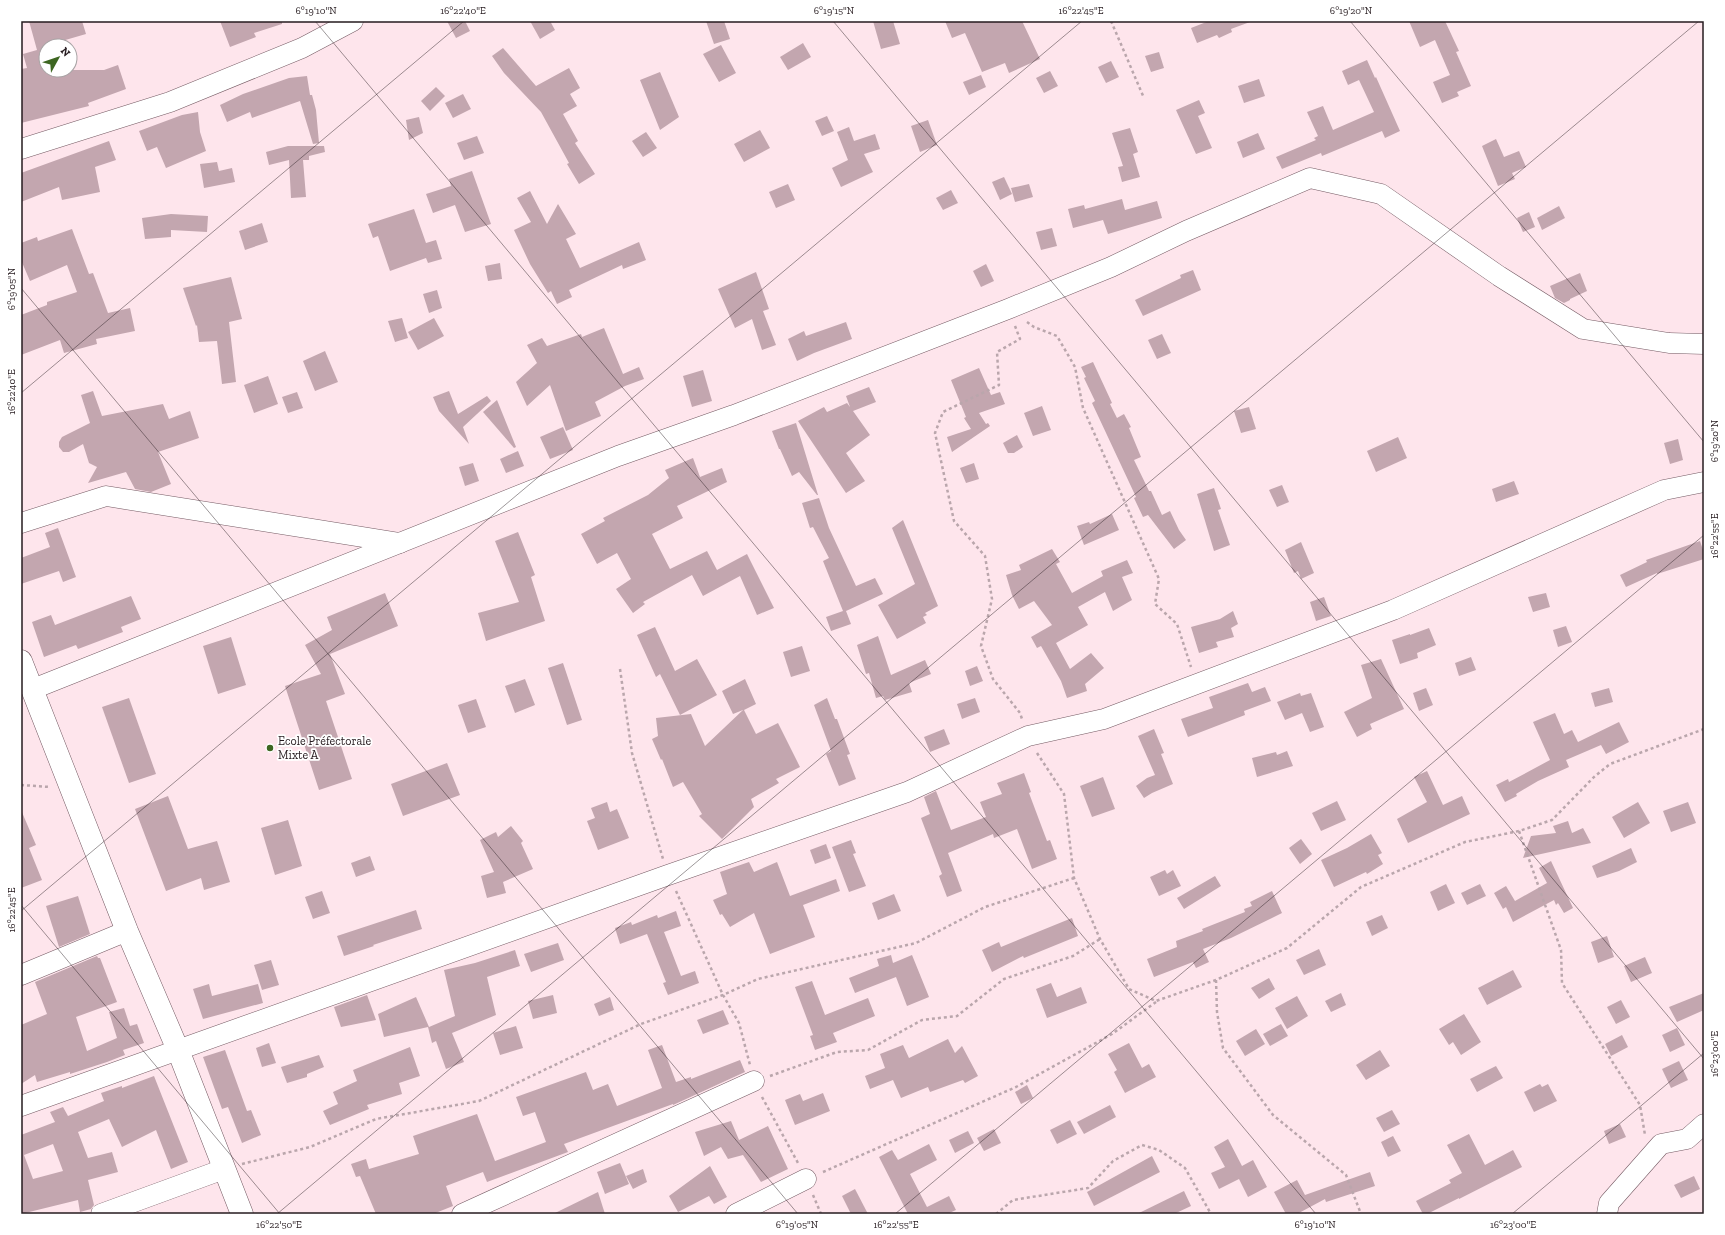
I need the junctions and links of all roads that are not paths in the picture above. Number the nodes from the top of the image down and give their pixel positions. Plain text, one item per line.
1 (353, 21) edge
2 (21, 149) edge
3 (1704, 344) edge
4 (1704, 482) edge
5 (21, 523) edge
6 (400, 543) junction
7 (21, 661) edge
8 (33, 689) junction
9 (127, 931) junction
10 (21, 975) edge
11 (178, 1050) junction
12 (754, 1081) road end
13 (21, 1106) edge
14 (1704, 1124) edge
15 (224, 1169) junction
16 (806, 1179) road end
17 (101, 1214) edge
18 (242, 1214) edge
19 (462, 1214) edge
20 (736, 1214) edge
21 (1607, 1214) edge

1 - 2 street
3 - 6 street
4 - 11 street
5 - 6 street
6 - 8 street
7 - 8 main road
8 - 9 main road
9 - 10 street
9 - 11 main road
11 - 13 street
11 - 15 main road
12 - 19 street
14 - 21 street
15 - 17 street
15 - 18 main road
16 - 20 street

